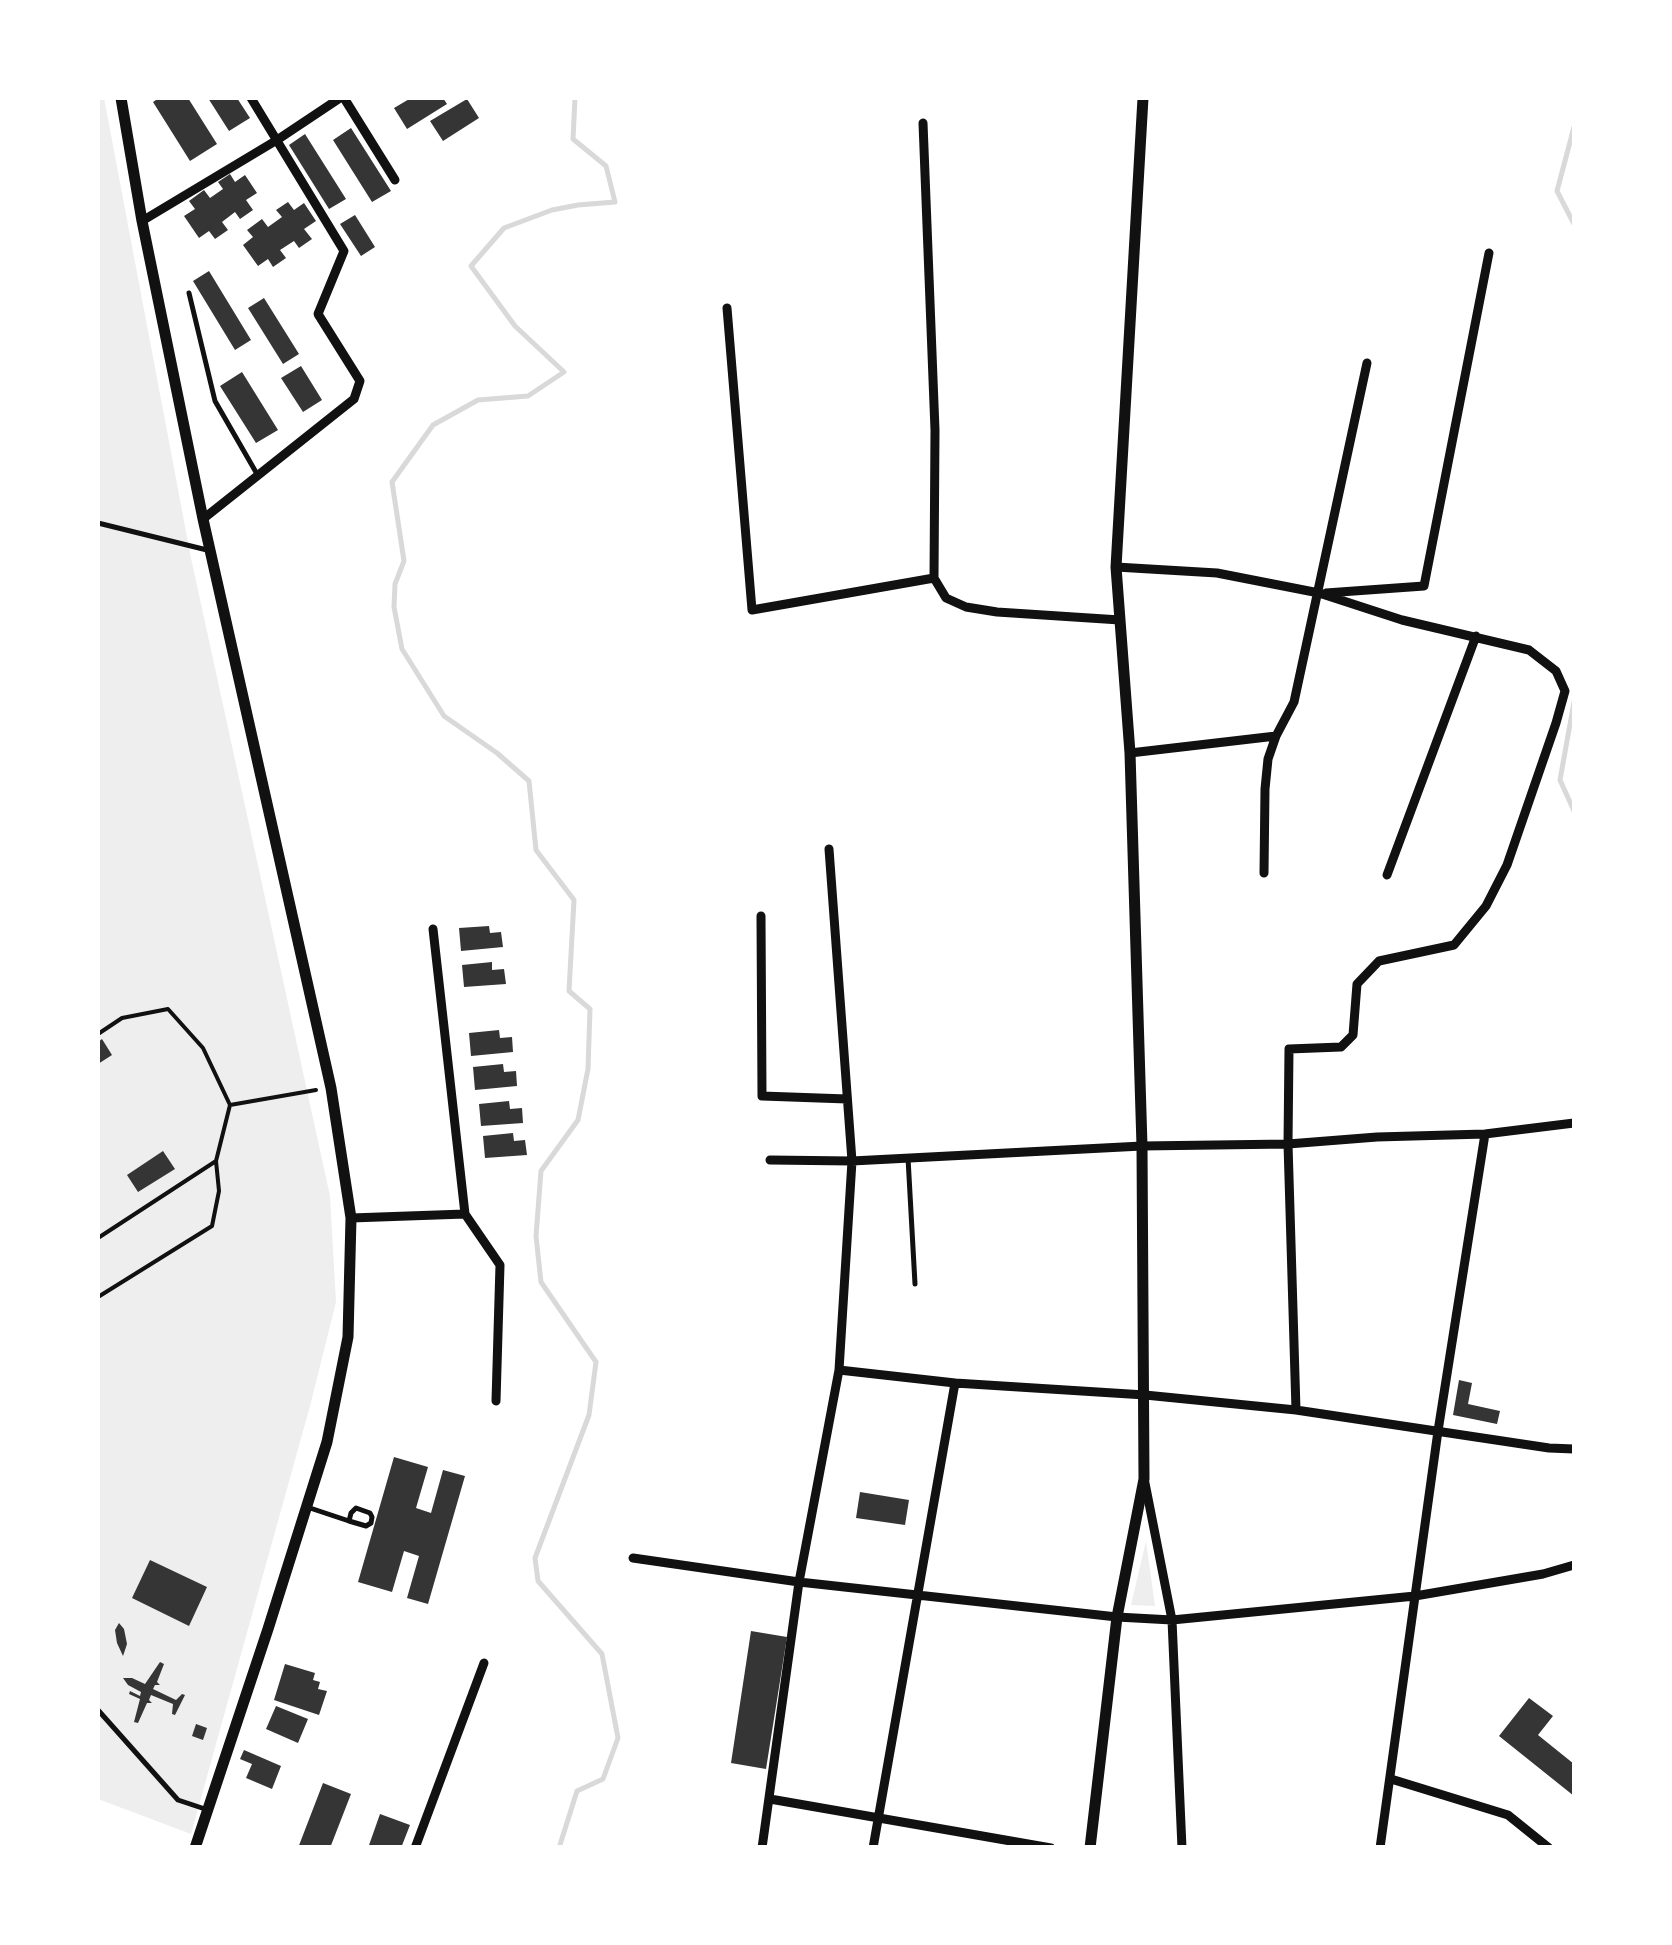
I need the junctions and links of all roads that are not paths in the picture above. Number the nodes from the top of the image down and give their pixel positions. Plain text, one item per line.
1 (122, 98) edge
2 (251, 98) edge
3 (342, 98) edge
4 (1144, 98) edge
5 (923, 123) dead end
6 (277, 140) junction
7 (395, 180) dead end
8 (142, 221) junction
9 (1489, 253) dead end
10 (190, 293) dead end
11 (726, 308) dead end
12 (1368, 363) dead end
13 (258, 476) junction
14 (202, 519) junction
15 (98, 524) edge
16 (210, 551) junction
17 (1116, 567) junction
18 (934, 578) junction
19 (1319, 593) junction
20 (1120, 620) junction
21 (1476, 636) junction
22 (1276, 736) junction
23 (1130, 753) junction
24 (828, 848) dead end
25 (1264, 872) dead end
26 (1387, 875) dead end
27 (760, 916) dead end
28 (433, 930) dead end
29 (848, 1099) junction
30 (1574, 1123) edge
31 (1485, 1134) junction
32 (1288, 1144) junction
33 (1142, 1146) junction
34 (908, 1158) junction
35 (770, 1160) dead end
36 (852, 1161) junction
37 (465, 1214) junction
38 (351, 1218) junction
39 (915, 1284) dead end
40 (840, 1370) junction
41 (955, 1383) junction
42 (1145, 1395) junction
43 (496, 1401) dead end
44 (1296, 1410) junction
45 (1438, 1431) junction
46 (1574, 1450) edge
47 (1144, 1479) junction
48 (307, 1507) junction
49 (350, 1521) junction
50 (634, 1558) dead end
51 (1574, 1565) edge
52 (798, 1582) junction
53 (916, 1593) junction
54 (1415, 1596) junction
55 (1117, 1617) junction
56 (1172, 1620) junction
57 (484, 1662) dead end
58 (98, 1710) edge
59 (1390, 1779) junction
60 (770, 1799) junction
61 (208, 1810) junction
62 (877, 1816) junction
63 (196, 1848) edge
64 (415, 1848) edge
65 (762, 1848) edge
66 (873, 1848) edge
67 (1051, 1848) edge
68 (1090, 1848) edge
69 (1182, 1848) edge
70 (1380, 1848) edge
71 (1549, 1848) edge

1 - 8 street
2 - 6 street
3 - 6 street
3 - 7 street
4 - 17 street
5 - 18 street
6 - 8 street
6 - 13 street
8 - 14 street
9 - 19 street
10 - 13 lane
11 - 18 street
12 - 19 street
13 - 14 street
14 - 16 street
15 - 16 lane
16 - 38 street
17 - 19 street
17 - 20 street
18 - 20 street
19 - 21 street
19 - 22 street
20 - 23 street
21 - 26 street
21 - 32 street
22 - 23 street
22 - 25 street
23 - 33 street
24 - 29 street
27 - 29 street
28 - 37 street
29 - 36 street
30 - 31 street
31 - 32 street
31 - 45 street
32 - 33 street
32 - 44 street
33 - 34 street
33 - 42 street
34 - 36 street
34 - 39 lane
35 - 36 street
36 - 40 street
37 - 38 street
37 - 43 street
38 - 48 street
40 - 41 street
40 - 52 street
41 - 42 street
41 - 53 street
42 - 44 street
42 - 47 street
44 - 45 street
45 - 46 street
45 - 54 street
47 - 55 street
47 - 56 street
48 - 49 lane
48 - 61 street
49 - 49 lane
50 - 52 street
51 - 54 street
52 - 53 street
52 - 60 street
53 - 55 street
53 - 62 street
54 - 56 street
54 - 59 street
55 - 56 street
55 - 68 street
56 - 69 street
57 - 64 street
58 - 61 lane
59 - 70 street
59 - 71 street
60 - 62 street
60 - 65 street
61 - 63 street
62 - 66 street
62 - 67 street

